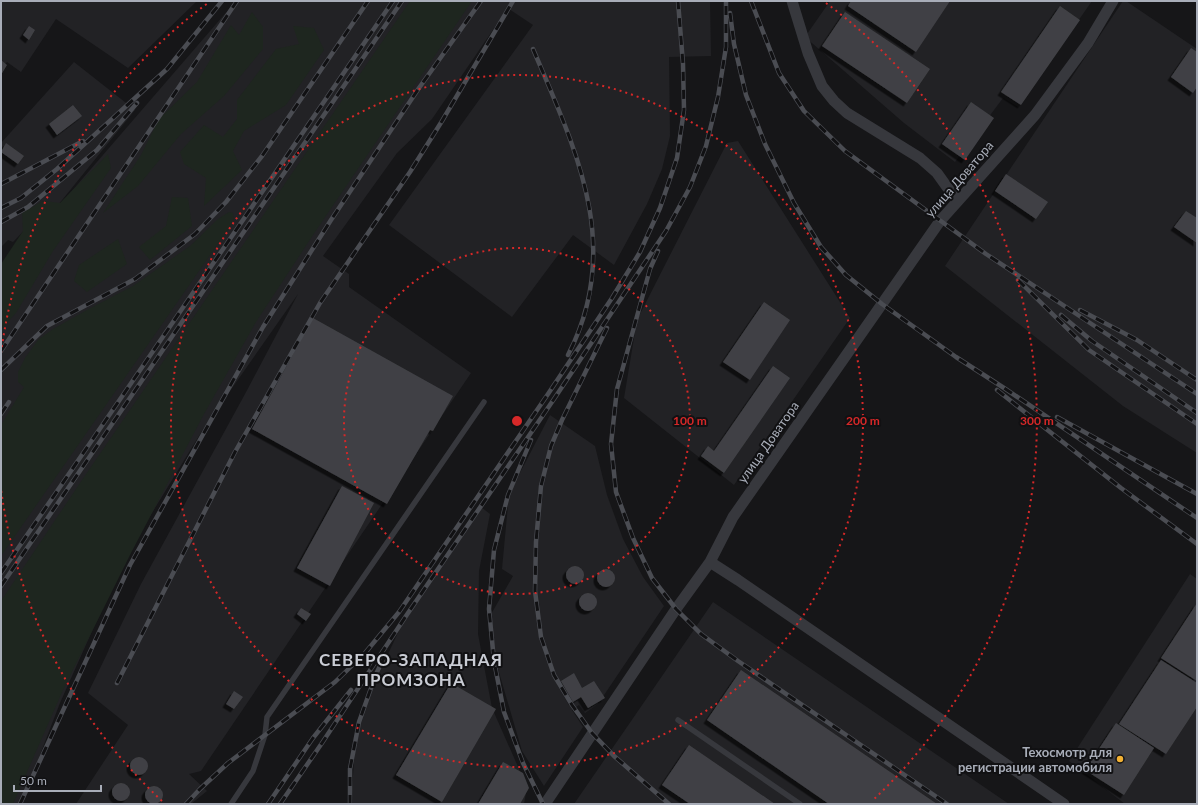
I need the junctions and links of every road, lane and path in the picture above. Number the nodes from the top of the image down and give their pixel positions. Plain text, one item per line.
1 (792, 1) edge
2 (1113, 1) edge
3 (957, 201) junction
4 (484, 402) dead end
5 (710, 562) junction
6 (678, 720) dead end
7 (231, 804) edge
8 (545, 804) edge
9 (800, 804) edge
10 (1064, 804) edge

1 - 3 street
2 - 3 street, улица Доватора
3 - 5 street, улица Доватора
4 - 7 lane
5 - 8 street, улица Доватора
5 - 10 street
6 - 9 lane

